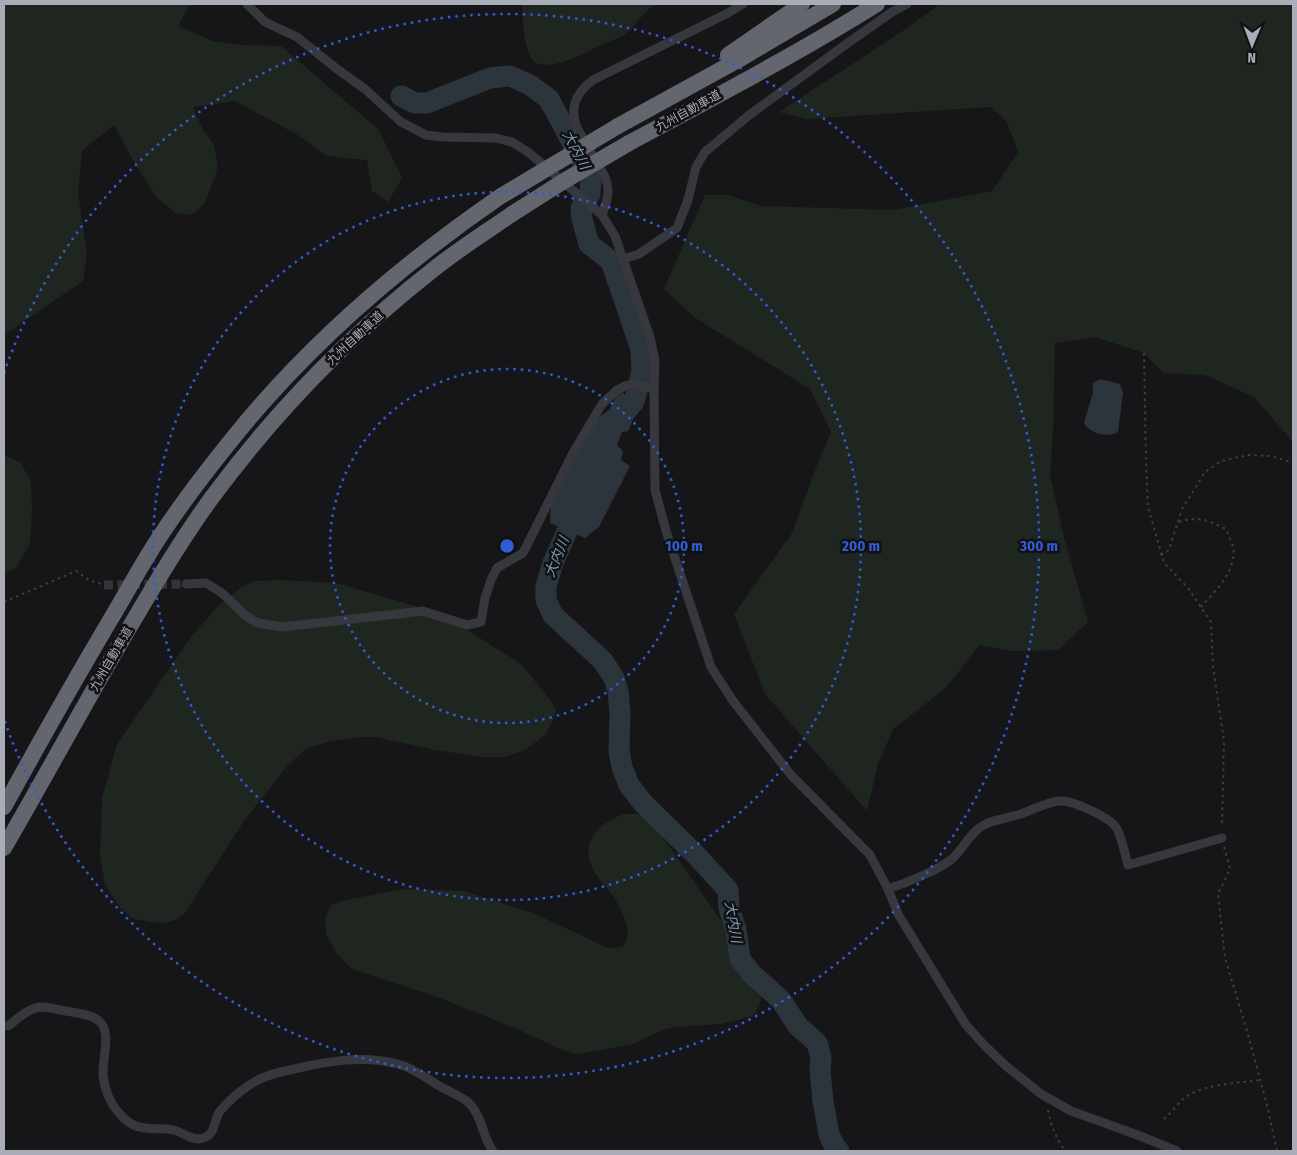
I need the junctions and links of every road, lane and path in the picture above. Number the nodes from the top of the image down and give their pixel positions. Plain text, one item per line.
1 (247, 4) edge
2 (743, 4) edge
3 (802, 4) edge
4 (833, 4) edge
5 (877, 4) edge
6 (907, 4) edge
7 (643, 112) junction
8 (602, 215) junction
9 (623, 259) junction
10 (1144, 353) dead end
11 (654, 389) junction
12 (1293, 463) edge
13 (1178, 522) junction
14 (1161, 555) junction
15 (186, 584) tunnel mouth
16 (104, 585) tunnel mouth
17 (4, 602) edge
18 (1201, 607) junction
19 (4, 807) edge
20 (1222, 838) junction
21 (4, 848) edge
22 (888, 890) junction
23 (8, 1026) dead end
24 (1260, 1080) junction
25 (1046, 1097) junction
26 (1164, 1119) dead end
27 (493, 1151) edge
28 (1065, 1151) edge
29 (1177, 1151) edge
30 (1277, 1151) edge

1 - 8 street
2 - 8 street
3 - 7 highway
4 - 7 highway, 九州自動車道
5 - 21 highway, 九州自動車道, bridge
6 - 9 street
7 - 19 highway, 九州自動車道, bridge
8 - 9 street
9 - 11 street
10 - 14 path
11 - 15 street
11 - 22 street
12 - 13 path
13 - 14 path
13 - 18 path
14 - 18 path
16 - 17 path
18 - 20 path
20 - 22 street
20 - 24 path
22 - 25 street
23 - 27 street
24 - 26 path
24 - 30 path
25 - 28 path
25 - 29 street

